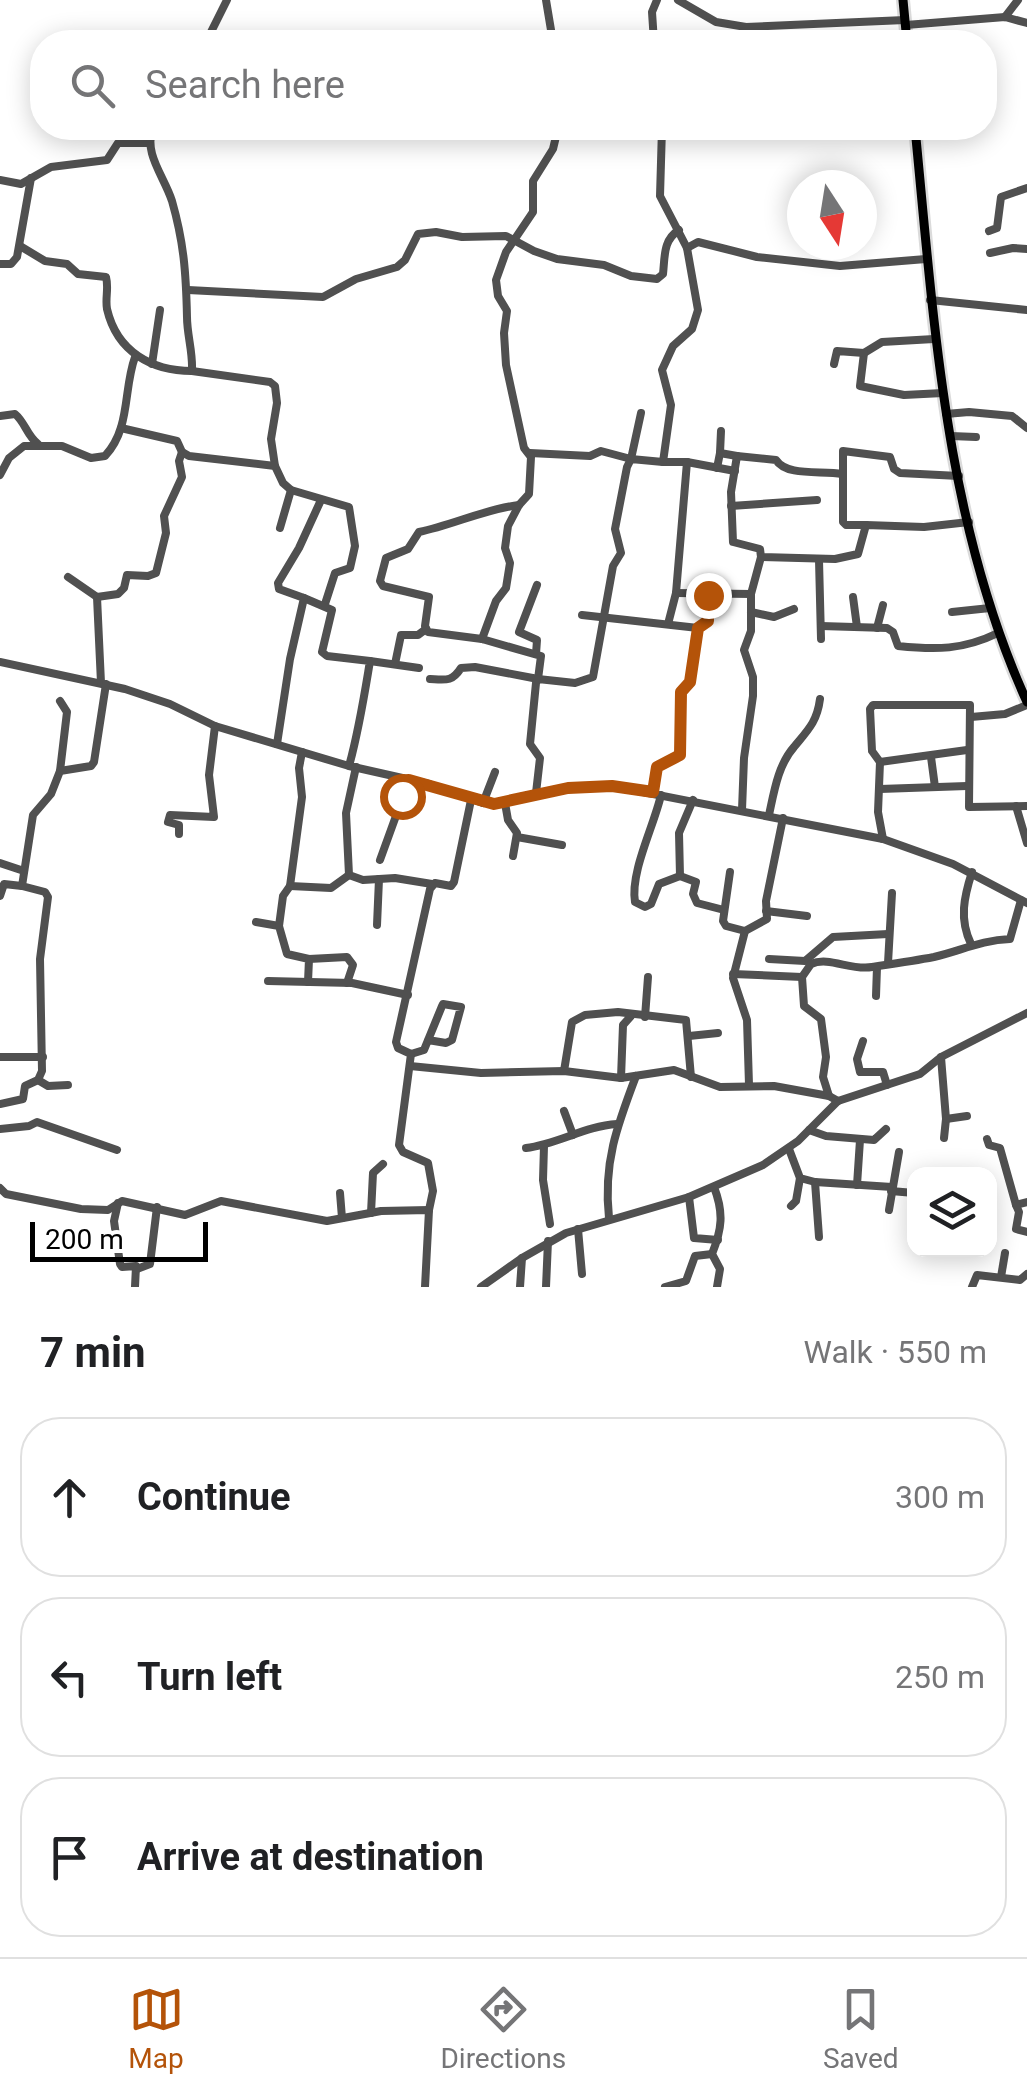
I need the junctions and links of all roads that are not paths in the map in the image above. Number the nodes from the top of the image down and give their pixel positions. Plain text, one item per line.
1 (546, 0) edge
2 (657, 0) edge
3 (678, 0) edge
4 (903, 0) edge
5 (1018, 0) edge
6 (225, 1) edge
7 (694, 4) edge
8 (1005, 17) junction
9 (1026, 21) edge
10 (905, 23) junction
11 (212, 30) edge
12 (549, 30) edge
13 (653, 30) edge
14 (906, 30) edge
15 (149, 140) edge
16 (556, 140) edge
17 (662, 140) edge
18 (917, 140) edge
19 (148, 143) junction
20 (31, 178) junction
21 (0, 180) edge
22 (1027, 188) edge
23 (679, 230) junction
24 (989, 231) dead end
25 (516, 240) junction
26 (20, 246) junction
27 (687, 248) junction
28 (1027, 250) edge
29 (990, 253) dead end
30 (926, 259) junction
31 (0, 264) edge
32 (188, 290) junction
33 (930, 300) junction
34 (160, 310) dead end
35 (1027, 310) edge
36 (934, 339) junction
37 (864, 353) junction
38 (136, 357) junction
39 (152, 364) junction
40 (834, 364) dead end
41 (192, 371) junction
42 (943, 393) junction
43 (642, 413) dead end
44 (946, 414) junction
45 (0, 416) edge
46 (120, 428) junction
47 (1027, 428) edge
48 (721, 431) dead end
49 (951, 436) junction
50 (976, 437) dead end
51 (38, 444) junction
52 (182, 452) junction
53 (530, 453) junction
54 (720, 453) junction
55 (737, 456) junction
56 (632, 459) junction
57 (663, 462) junction
58 (687, 462) junction
59 (275, 466) junction
60 (717, 468) junction
61 (734, 471) junction
62 (842, 474) junction
63 (0, 475) edge
64 (959, 476) junction
65 (291, 490) junction
66 (320, 500) junction
67 (818, 500) dead end
68 (519, 505) junction
69 (731, 506) junction
70 (969, 522) junction
71 (866, 525) junction
72 (280, 528) dead end
73 (761, 557) junction
74 (819, 560) junction
75 (68, 577) dead end
76 (537, 585) dead end
77 (676, 593) junction
78 (751, 594) junction
79 (708, 595) junction
80 (96, 597) junction
81 (853, 597) dead end
82 (304, 598) junction
83 (325, 604) junction
84 (883, 605) dead end
85 (990, 608) junction
86 (794, 609) dead end
87 (751, 612) junction
88 (952, 612) dead end
89 (582, 614) dead end
90 (605, 617) junction
91 (668, 624) junction
92 (821, 626) junction
93 (857, 627) junction
94 (698, 628) junction
95 (877, 628) junction
96 (426, 629) junction
97 (998, 632) junction
98 (821, 638) dead end
99 (482, 639) junction
100 (536, 654) junction
101 (370, 661) junction
102 (0, 662) edge
103 (395, 664) junction
104 (419, 668) dead end
105 (430, 679) dead end
106 (538, 679) junction
107 (103, 683) junction
108 (1024, 687) edge
109 (820, 699) dead end
110 (60, 701) dead end
111 (1027, 703) edge
112 (971, 718) junction
113 (215, 726) junction
114 (277, 744) junction
115 (968, 750) junction
116 (302, 752) junction
117 (931, 757) junction
118 (880, 762) junction
119 (353, 766) junction
120 (60, 771) junction
121 (495, 772) dead end
122 (409, 780) junction
123 (967, 786) junction
124 (935, 787) junction
125 (880, 790) junction
126 (657, 793) junction
127 (536, 794) junction
128 (471, 800) junction
129 (693, 800) junction
130 (506, 803) junction
131 (484, 804) junction
132 (1016, 806) junction
133 (1027, 806) edge
134 (742, 810) junction
135 (768, 815) junction
136 (783, 818) junction
137 (179, 834) dead end
138 (517, 837) junction
139 (883, 839) junction
140 (1027, 842) edge
141 (562, 846) dead end
142 (513, 856) dead end
143 (380, 860) dead end
144 (0, 862) edge
145 (24, 870) junction
146 (730, 872) dead end
147 (972, 872) junction
148 (350, 875) junction
149 (680, 876) junction
150 (379, 879) junction
151 (432, 884) junction
152 (22, 886) junction
153 (290, 886) junction
154 (892, 893) dead end
155 (0, 896) edge
156 (1024, 901) edge
157 (724, 910) junction
158 (766, 911) junction
159 (806, 916) dead end
160 (256, 922) dead end
161 (376, 925) dead end
162 (279, 926) junction
163 (745, 931) junction
164 (888, 934) junction
165 (971, 944) junction
166 (310, 959) junction
167 (770, 959) dead end
168 (888, 963) junction
169 (877, 966) junction
170 (733, 974) junction
171 (802, 977) junction
172 (648, 978) dead end
173 (268, 981) dead end
174 (308, 982) junction
175 (347, 983) junction
176 (408, 995) junction
177 (876, 996) dead end
178 (1027, 1012) edge
179 (632, 1015) junction
180 (645, 1017) junction
181 (718, 1033) dead end
182 (689, 1036) junction
183 (428, 1040) junction
184 (863, 1041) dead end
185 (411, 1054) junction
186 (0, 1057) edge
187 (43, 1057) junction
188 (941, 1057) junction
189 (410, 1066) junction
190 (564, 1072) junction
191 (636, 1076) junction
192 (692, 1077) junction
193 (621, 1078) junction
194 (38, 1080) junction
195 (68, 1085) dead end
196 (749, 1085) junction
197 (887, 1085) junction
198 (829, 1096) junction
199 (838, 1101) junction
200 (0, 1104) edge
201 (564, 1111) dead end
202 (967, 1116) dead end
203 (946, 1119) junction
204 (617, 1124) junction
205 (886, 1128) dead end
206 (0, 1129) edge
207 (809, 1130) junction
208 (573, 1135) junction
209 (944, 1138) dead end
210 (986, 1138) dead end
211 (860, 1140) junction
212 (544, 1146) junction
213 (526, 1148) dead end
214 (788, 1149) junction
215 (117, 1150) dead end
216 (900, 1152) dead end
217 (383, 1164) dead end
218 (800, 1178) junction
219 (815, 1182) junction
220 (858, 1185) junction
221 (714, 1187) junction
222 (0, 1188) edge
223 (892, 1189) junction
224 (907, 1191) edge
225 (340, 1193) dead end
226 (689, 1196) junction
227 (118, 1202) junction
228 (1027, 1202) edge
229 (1016, 1204) junction
230 (791, 1206) dead end
231 (157, 1207) junction
232 (429, 1210) junction
233 (889, 1210) dead end
234 (370, 1213) junction
235 (342, 1218) junction
236 (609, 1218) junction
237 (550, 1224) dead end
238 (578, 1229) junction
239 (1027, 1232) edge
240 (819, 1237) dead end
241 (718, 1240) junction
242 (548, 1242) junction
243 (1004, 1253) dead end
244 (712, 1254) junction
245 (522, 1258) junction
246 (137, 1269) junction
247 (582, 1274) dead end
248 (1027, 1274) edge
249 (1001, 1277) junction
250 (134, 1287) edge
251 (425, 1287) edge
252 (482, 1287) edge
253 (520, 1287) edge
254 (546, 1287) edge
255 (665, 1287) edge
256 (716, 1287) edge
257 (972, 1287) edge

1 - 12 street
2 - 13 street
3 - 7 street
4 - 10 main road
5 - 8 street
6 - 11 street
7 - 10 street
8 - 9 street
8 - 10 street
10 - 14 main road
15 - 19 street
16 - 25 street
17 - 23 street
18 - 30 main road
19 - 20 street
19 - 32 street
20 - 21 street
20 - 26 street
22 - 24 street
23 - 25 street
23 - 27 street
25 - 32 street
25 - 53 street
26 - 31 street
26 - 38 street
27 - 30 street
27 - 57 street
28 - 29 street
30 - 33 main road
32 - 41 street
33 - 35 street
33 - 36 main road
34 - 39 street
36 - 37 street
36 - 42 main road
37 - 40 street
37 - 42 street
38 - 39 street
38 - 46 street
39 - 41 street
41 - 59 street
42 - 44 main road
43 - 56 street
44 - 47 street
44 - 49 main road
45 - 51 street
46 - 51 street
46 - 52 street
48 - 54 street
49 - 50 street
49 - 64 main road
51 - 63 street
52 - 59 street
52 - 80 street
53 - 56 street
53 - 68 street
54 - 55 street
54 - 60 street
55 - 61 street
55 - 62 street
56 - 57 street
56 - 90 street
57 - 58 street
58 - 60 street
58 - 77 street
59 - 65 street
60 - 61 street
61 - 69 street
62 - 64 street
62 - 71 street
64 - 70 main road
65 - 66 street
65 - 72 street
66 - 82 street
66 - 83 street
67 - 69 street
68 - 96 street
68 - 99 street
69 - 73 street
70 - 71 street
70 - 85 main road
71 - 74 street
73 - 74 street
73 - 78 street
74 - 92 street
75 - 80 street
76 - 100 street
77 - 79 street
77 - 91 street
78 - 79 street
78 - 87 street
79 - 94 street
80 - 107 street
81 - 93 street
82 - 83 street
82 - 114 street
83 - 101 street
84 - 95 street
85 - 88 street
85 - 97 main road
86 - 87 street
87 - 134 street
89 - 90 street
90 - 91 street
90 - 106 street
91 - 94 street
92 - 93 street
92 - 98 street
93 - 95 street
94 - 126 street
95 - 97 street
96 - 99 street
96 - 103 street
97 - 108 main road
99 - 100 street
100 - 106 street
101 - 103 street
101 - 119 street
102 - 107 street
103 - 104 street
105 - 106 street
106 - 127 street
107 - 113 street
107 - 120 street
108 - 111 main road
109 - 135 street
110 - 120 street
111 - 112 street
112 - 115 street
112 - 118 street
113 - 114 street
113 - 137 street
114 - 116 street
115 - 117 street
115 - 123 street
116 - 119 street
116 - 153 street
117 - 118 street
117 - 124 street
118 - 125 street
119 - 122 street
119 - 148 street
120 - 145 street
121 - 131 street
122 - 128 street
122 - 143 street
123 - 124 street
123 - 132 street
124 - 125 street
125 - 139 street
126 - 127 street
126 - 129 street
126 - 149 street
127 - 130 street
128 - 131 street
128 - 151 street
129 - 134 street
129 - 149 street
130 - 131 street
130 - 138 street
132 - 133 street
132 - 140 street
134 - 135 street
135 - 136 street
136 - 139 street
136 - 158 street
138 - 141 street
138 - 142 street
139 - 147 street
144 - 145 street
145 - 152 street
146 - 157 street
147 - 156 street
147 - 165 street
148 - 150 street
148 - 153 street
149 - 157 street
150 - 151 street
150 - 161 street
151 - 176 street
152 - 155 street
152 - 187 street
153 - 162 street
154 - 164 street
156 - 165 street
157 - 163 street
158 - 159 street
158 - 163 street
160 - 162 street
162 - 166 street
163 - 170 street
164 - 167 street
164 - 168 street
165 - 168 street
166 - 174 street
166 - 175 street
168 - 169 street
169 - 171 street
169 - 177 street
170 - 171 street
170 - 196 street
171 - 198 street
172 - 180 street
173 - 174 street
174 - 175 street
175 - 176 street
176 - 185 street
178 - 188 street
179 - 180 street
179 - 190 street
179 - 193 street
180 - 182 street
181 - 182 street
182 - 192 street
183 - 183 street
183 - 185 street
184 - 197 street
185 - 189 street
186 - 187 street
187 - 194 street
188 - 197 street
188 - 203 street
189 - 190 street
189 - 232 street
190 - 193 street
191 - 192 street
191 - 193 street
191 - 204 street
192 - 196 street
194 - 195 street
194 - 200 street
196 - 198 street
197 - 199 street
198 - 199 street
199 - 207 street
201 - 208 street
202 - 203 street
203 - 209 street
204 - 208 street
204 - 236 street
205 - 211 street
206 - 215 street
207 - 211 street
207 - 214 street
208 - 212 street
210 - 229 street
211 - 220 street
212 - 213 street
212 - 237 street
214 - 218 street
214 - 221 street
216 - 223 street
217 - 234 street
218 - 219 street
218 - 230 street
219 - 220 street
219 - 240 street
220 - 223 street
221 - 226 street
221 - 241 street
222 - 227 street
223 - 224 street
223 - 233 street
225 - 235 street
226 - 236 street
226 - 241 street
227 - 231 street
227 - 246 street
228 - 229 street
229 - 239 street
231 - 235 street
231 - 246 street
232 - 234 street
232 - 251 street
234 - 235 street
236 - 238 street
238 - 242 street
238 - 247 street
241 - 244 street
242 - 245 street
242 - 254 street
243 - 249 street
244 - 255 street
244 - 256 street
245 - 252 street
245 - 253 street
246 - 250 street
248 - 249 street
249 - 257 street

